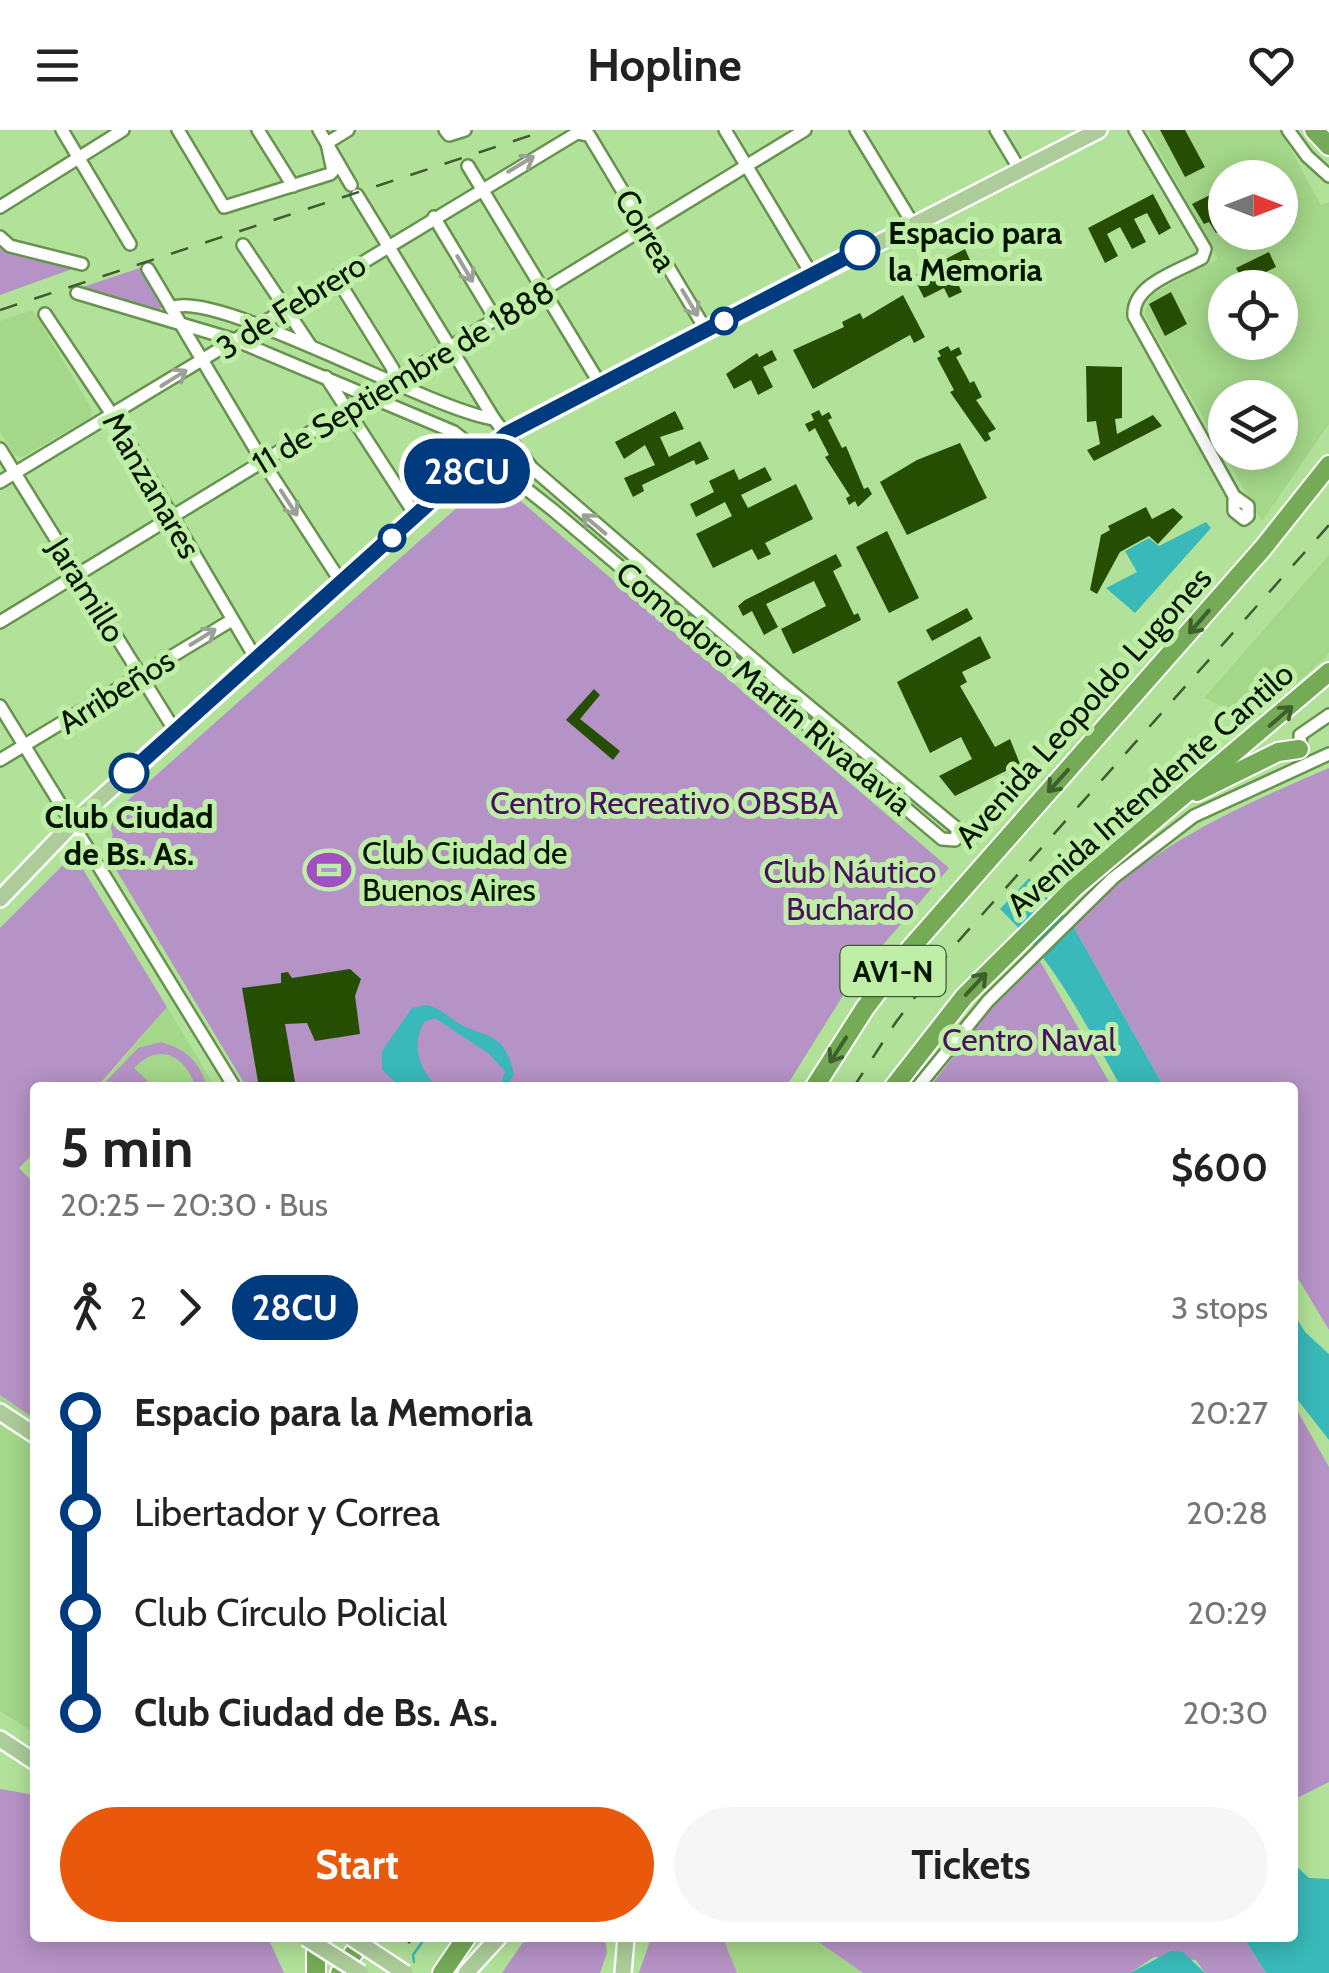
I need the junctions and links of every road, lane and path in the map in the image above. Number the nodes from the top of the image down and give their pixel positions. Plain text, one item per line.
1 (62, 130) edge
2 (123, 130) edge
3 (178, 130) edge
4 (258, 130) edge
5 (319, 130) edge
6 (348, 130) edge
7 (465, 130) edge
8 (725, 130) edge
9 (805, 130) edge
10 (856, 130) edge
11 (996, 130) edge
12 (1099, 130) edge
13 (1135, 130) edge
14 (1288, 130) edge
15 (1314, 130) edge
16 (447, 133) edge
17 (583, 133) joint
18 (327, 143) junction
19 (1329, 146) edge
20 (79, 158) junction
21 (746, 165) junction
22 (468, 166) dead end
23 (1020, 170) junction
24 (1329, 176) edge
25 (292, 186) junction
26 (481, 188) junction
27 (0, 208) edge
28 (434, 217) junction
29 (913, 224) junction
30 (644, 228) junction
31 (2, 239) edge
32 (386, 241) junction
33 (130, 244) dead end
34 (243, 245) dead end
35 (82, 264) dead end
36 (148, 269) dead end
37 (812, 275) junction
38 (336, 277) junction
39 (543, 290) junction
40 (77, 293) dead end
41 (171, 308) junction
42 (285, 308) junction
43 (46, 314) dead end
44 (496, 320) junction
45 (178, 324) junction
46 (259, 325) junction
47 (706, 330) junction
48 (235, 340) junction
49 (311, 347) junction
50 (450, 348) junction
51 (201, 361) junction
52 (326, 377) junction
53 (394, 383) junction
54 (600, 384) junction
55 (372, 396) junction
56 (349, 411) junction
57 (470, 415) junction
58 (113, 416) junction
59 (494, 419) junction
60 (454, 432) junction
61 (506, 434) junction
62 (0, 450) edge
63 (482, 458) junction
64 (263, 462) junction
65 (1329, 465) edge
66 (532, 468) junction
67 (15, 473) junction
68 (518, 481) junction
69 (0, 482) edge
70 (1234, 496) dead end
71 (416, 516) junction
72 (171, 519) junction
73 (78, 575) junction
74 (342, 582) junction
75 (232, 620) junction
76 (0, 622) edge
77 (256, 659) junction
78 (1329, 672) edge
79 (140, 676) junction
80 (799, 698) junction
81 (0, 706) edge
82 (790, 710) junction
83 (1329, 714) edge
84 (1312, 727) junction
85 (175, 731) junction
86 (1329, 734) edge
87 (24, 747) junction
88 (1300, 751) junction
89 (1329, 754) edge
90 (0, 760) edge
91 (1316, 762) junction
92 (1288, 772) junction
93 (1178, 799) junction
94 (72, 824) junction
95 (0, 899) edge
96 (1064, 911) junction
97 (1028, 945) junction
98 (231, 1082) edge
99 (818, 1082) edge
100 (898, 1082) edge
101 (921, 1082) edge
102 (0, 1412) edge
103 (30, 1432) edge
104 (0, 1739) edge
105 (30, 1759) edge
106 (312, 1942) edge
107 (316, 1942) edge
108 (358, 1942) edge
109 (361, 1942) edge
110 (463, 1942) edge
111 (494, 1942) edge
112 (626, 1942) edge
113 (316, 1973) edge
114 (340, 1973) edge
115 (362, 1973) edge
116 (405, 1973) edge
117 (442, 1973) edge
118 (466, 1973) edge
119 (623, 1973) edge

1 - 20 street
2 - 20 street
3 - 25 street
4 - 25 street
5 - 18 street
6 - 18 street
7 - 16 street
8 - 21 street
9 - 21 street, 11 de Septiembre de 1888
10 - 29 street
11 - 23 street
12 - 23 main road
13 - 70 street
14 - 24 street
15 - 19 highway
26 -> 17 street, 3 de Febrero
17 - 30 street, Correa
18 - 25 street
18 - 32 street, Comodoro Martín Rivadavia
20 - 27 street
20 - 33 street
21 - 30 street, 11 de Septiembre de 1888
21 - 37 street
22 - 26 street
23 - 29 main road
26 - 28 street, 3 de Febrero
26 - 39 street
28 - 32 street, 3 de Febrero
28 -> 44 street
29 - 37 main road
30 - 39 street, 11 de Septiembre de 1888
30 -> 47 street, Correa
31 - 35 street
32 - 38 street, 3 de Febrero
32 - 50 street, Comodoro Martín Rivadavia
34 - 42 street
36 - 41 street
37 - 47 main road
38 - 42 street, 3 de Febrero
38 - 53 street
39 - 44 street, 11 de Septiembre de 1888
39 - 54 street
40 - 45 street, Comodoro Martín Rivadavia
41 - 45 street
41 - 46 street
42 - 46 street, 3 de Febrero
42 - 49 street
43 - 58 street, Manzanares
44 - 50 street, 11 de Septiembre de 1888
45 - 48 street, Comodoro Martín Rivadavia
45 - 51 street
46 - 48 street, 3 de Febrero
46 - 49 street
47 - 54 main road
48 - 51 street, 3 de Febrero
48 - 52 street, Comodoro Martín Rivadavia
49 - 53 street
50 - 53 street, 11 de Septiembre de 1888
50 - 59 street, Comodoro Martín Rivadavia
58 -> 51 street, 3 de Febrero
51 - 64 street
52 - 55 street, Comodoro Martín Rivadavia
52 - 56 street
53 - 55 street, 11 de Septiembre de 1888
53 - 57 street
54 - 61 main road
55 - 56 street, 11 de Septiembre de 1888
55 - 60 street, Comodoro Martín Rivadavia
56 - 64 street, 11 de Septiembre de 1888
56 - 71 street
57 - 59 street
57 - 60 street
58 - 67 street, 3 de Febrero
58 - 72 street, Manzanares
59 - 61 street, Comodoro Martín Rivadavia
60 - 63 street, Comodoro Martín Rivadavia
61 - 63 main road
61 - 66 street, Comodoro Martín Rivadavia
62 - 67 street, Jaramillo
63 - 68 street, Comodoro Martín Rivadavia
63 - 71 main road
64 - 72 street, 11 de Septiembre de 1888
64 -> 74 street
65 -> 99 highway, Avenida Leopoldo Lugones / AV1-N
66 - 68 street
80 -> 66 street, Comodoro Martín Rivadavia
67 - 69 street, 3 de Febrero
67 - 73 street, Jaramillo
68 - 82 street, Comodoro Martín Rivadavia
71 - 74 main road
72 - 73 street, 11 de Septiembre de 1888
72 - 75 street, Manzanares
73 - 76 street, 11 de Septiembre de 1888
73 - 79 street, Jaramillo
74 - 77 main road
75 - 77 street, Manzanares
79 -> 75 street, Arribeños
77 - 85 main road
93 -> 78 highway, Avenida Intendente Cantilo / AV1-N
79 - 85 street, Jaramillo
79 - 87 street, Arribeños
80 - 82 street
80 - 82 street, Comodoro Martín Rivadavia
81 - 87 street
83 - 84 street, Avenida Intendente Cantilo
84 - 86 street
84 - 88 street
85 - 94 main road
87 - 90 street, Arribeños
87 - 94 street
88 - 91 street
88 - 92 street
88 - 93 highway
89 - 91 street, Avenida Intendente Cantilo
91 - 92 street, Avenida Intendente Cantilo
92 - 96 street, Avenida Intendente Cantilo
93 - 96 highway, Avenida Intendente Cantilo / AV1-N
94 - 95 main road
94 - 98 street
96 - 97 highway, Avenida Intendente Cantilo / AV1-N
100 -> 97 highway, Avenida Intendente Cantilo / AV1-N
97 - 101 street, Avenida Intendente Cantilo
102 - 103 main road
104 - 105 main road
106 - 115 main road, bridge
107 - 113 highway
108 - 116 main road, bridge
109 - 114 highway
110 - 117 highway
111 - 118 main road
112 - 119 main road

